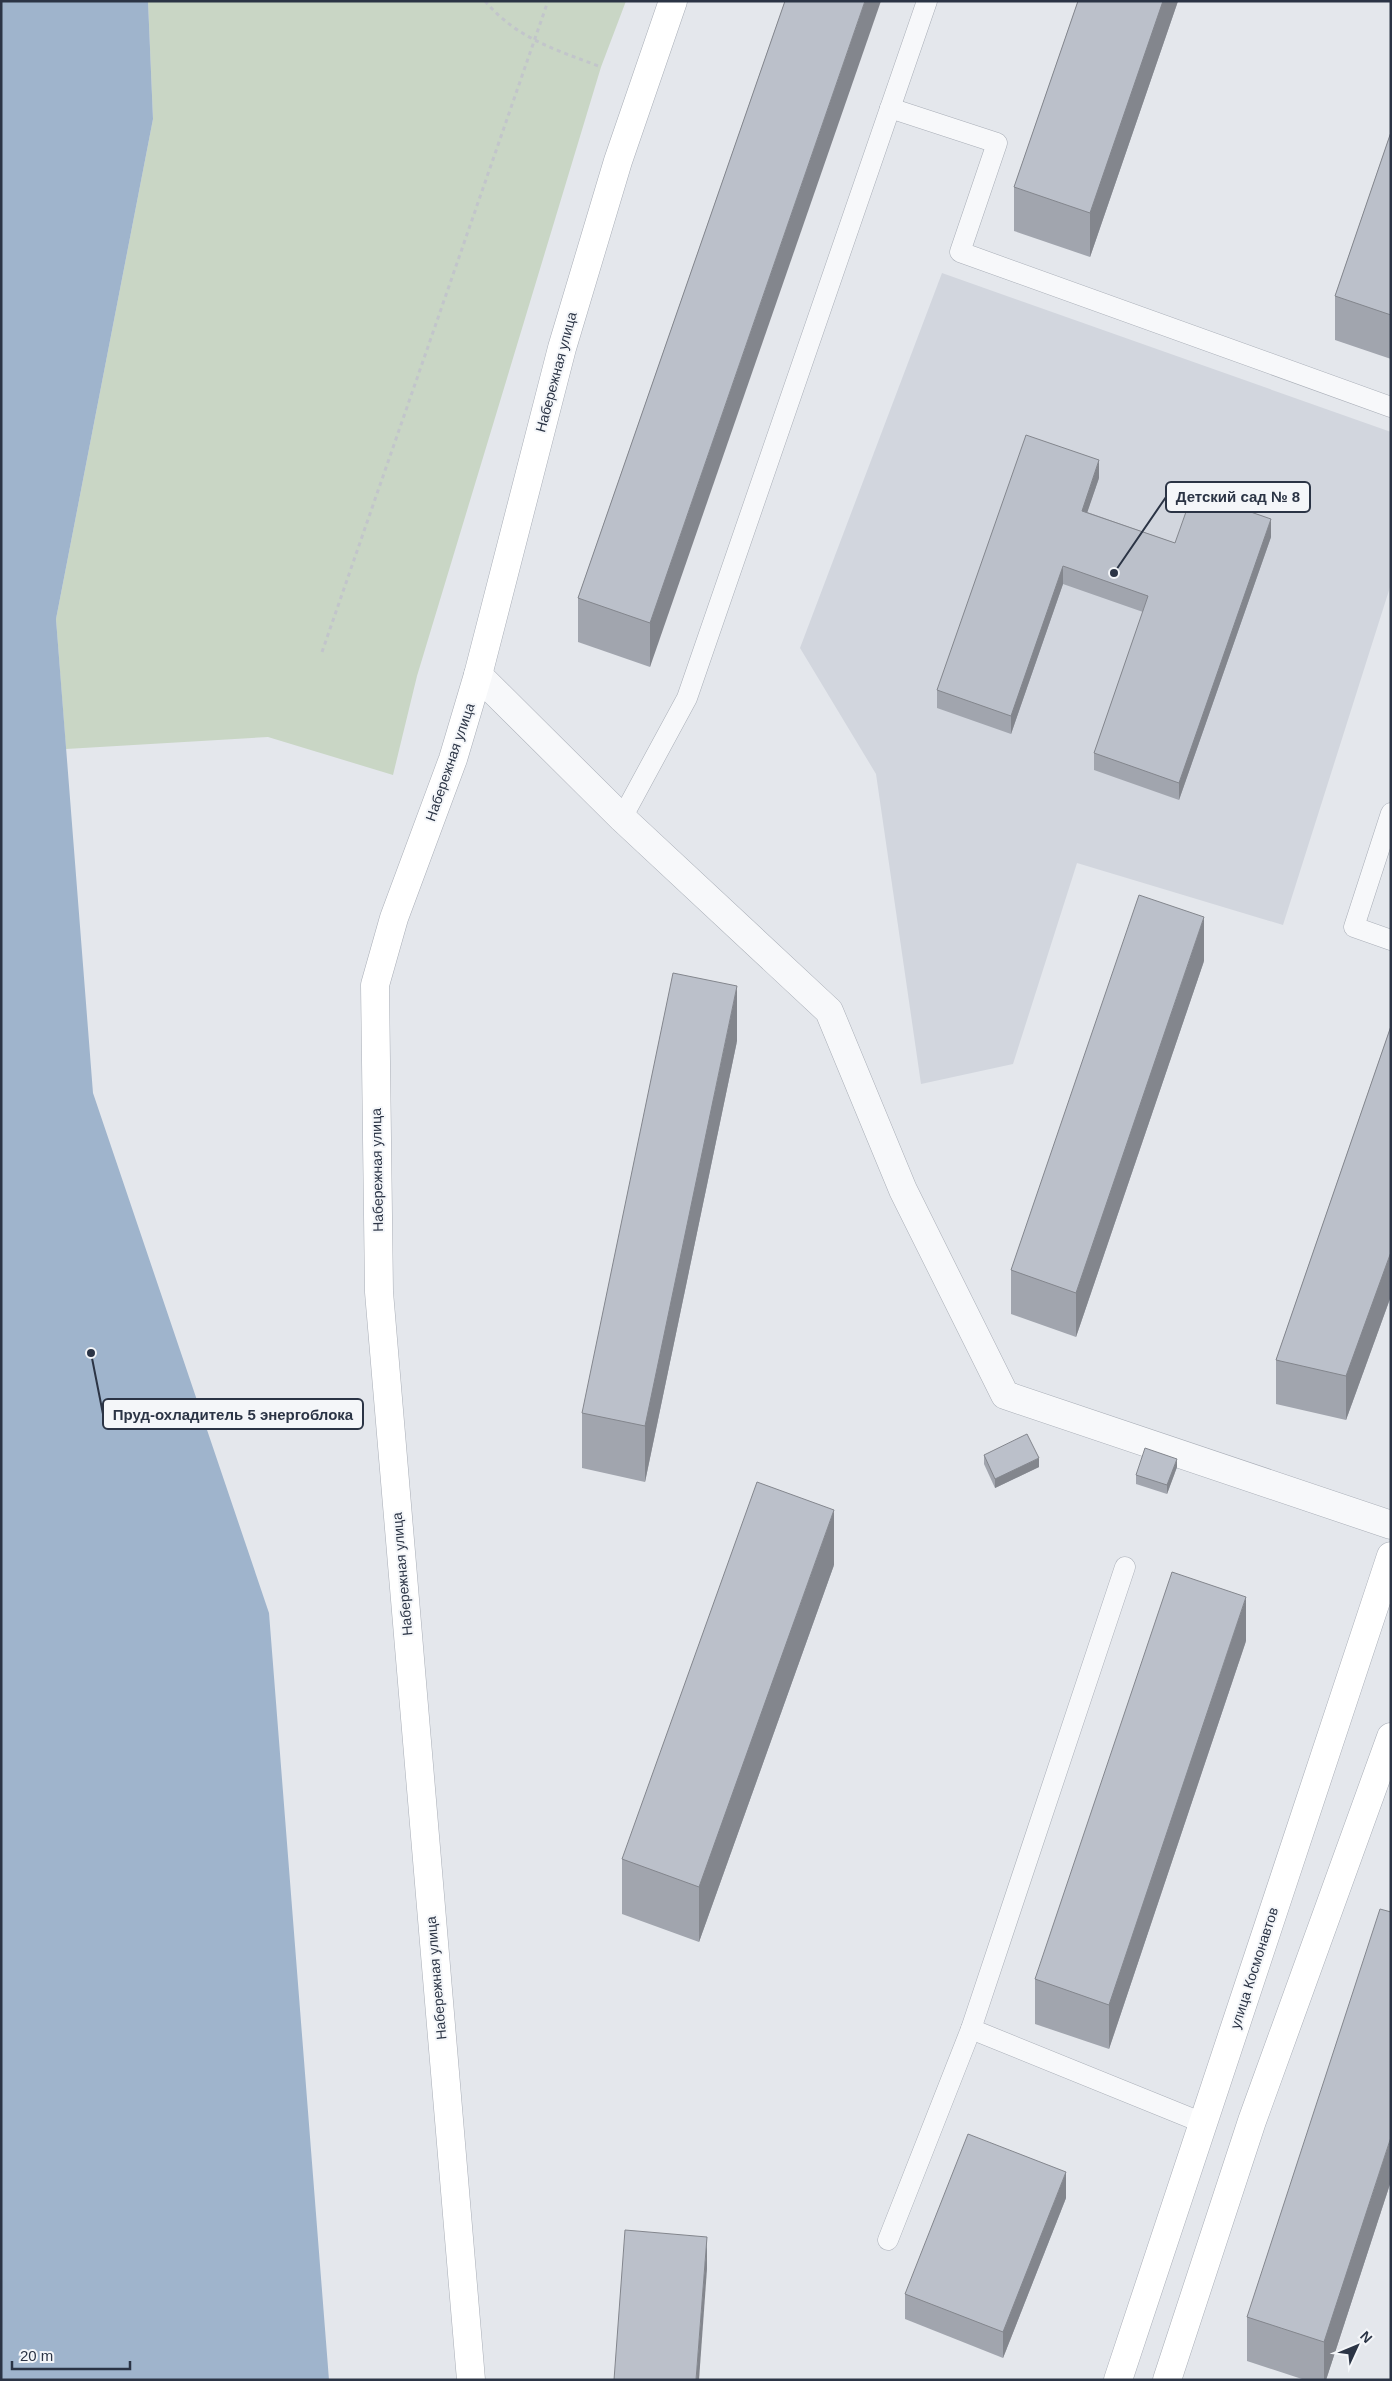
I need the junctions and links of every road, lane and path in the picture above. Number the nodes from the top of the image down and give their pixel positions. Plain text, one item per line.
1 (485, 1) edge
2 (548, 1) edge
3 (673, 1) edge
4 (927, 1) edge
5 (533, 41) junction
6 (601, 67) dead end
7 (890, 108) junction
8 (1391, 407) edge
9 (322, 652) dead end
10 (478, 675) junction
11 (1391, 813) edge
12 (622, 818) junction
13 (1391, 940) edge
14 (1391, 1525) edge
15 (1391, 1556) edge
16 (1125, 1567) dead end
17 (1391, 1737) edge
18 (971, 2029) junction
19 (1203, 2123) junction
20 (888, 2240) dead end
21 (471, 2380) edge
22 (1118, 2380) edge
23 (1166, 2380) edge

1 - 5 path
2 - 5 path
3 - 10 street, Набережная улица
4 - 7 lane
5 - 6 path
5 - 9 path
7 - 8 lane
7 - 12 lane
10 - 12 street
10 - 21 street, Набережная улица
11 - 13 lane
12 - 14 street
15 - 19 street, улица Космонавтов
16 - 18 lane
17 - 23 street
18 - 19 lane
18 - 20 lane
19 - 22 street, улица Космонавтов

